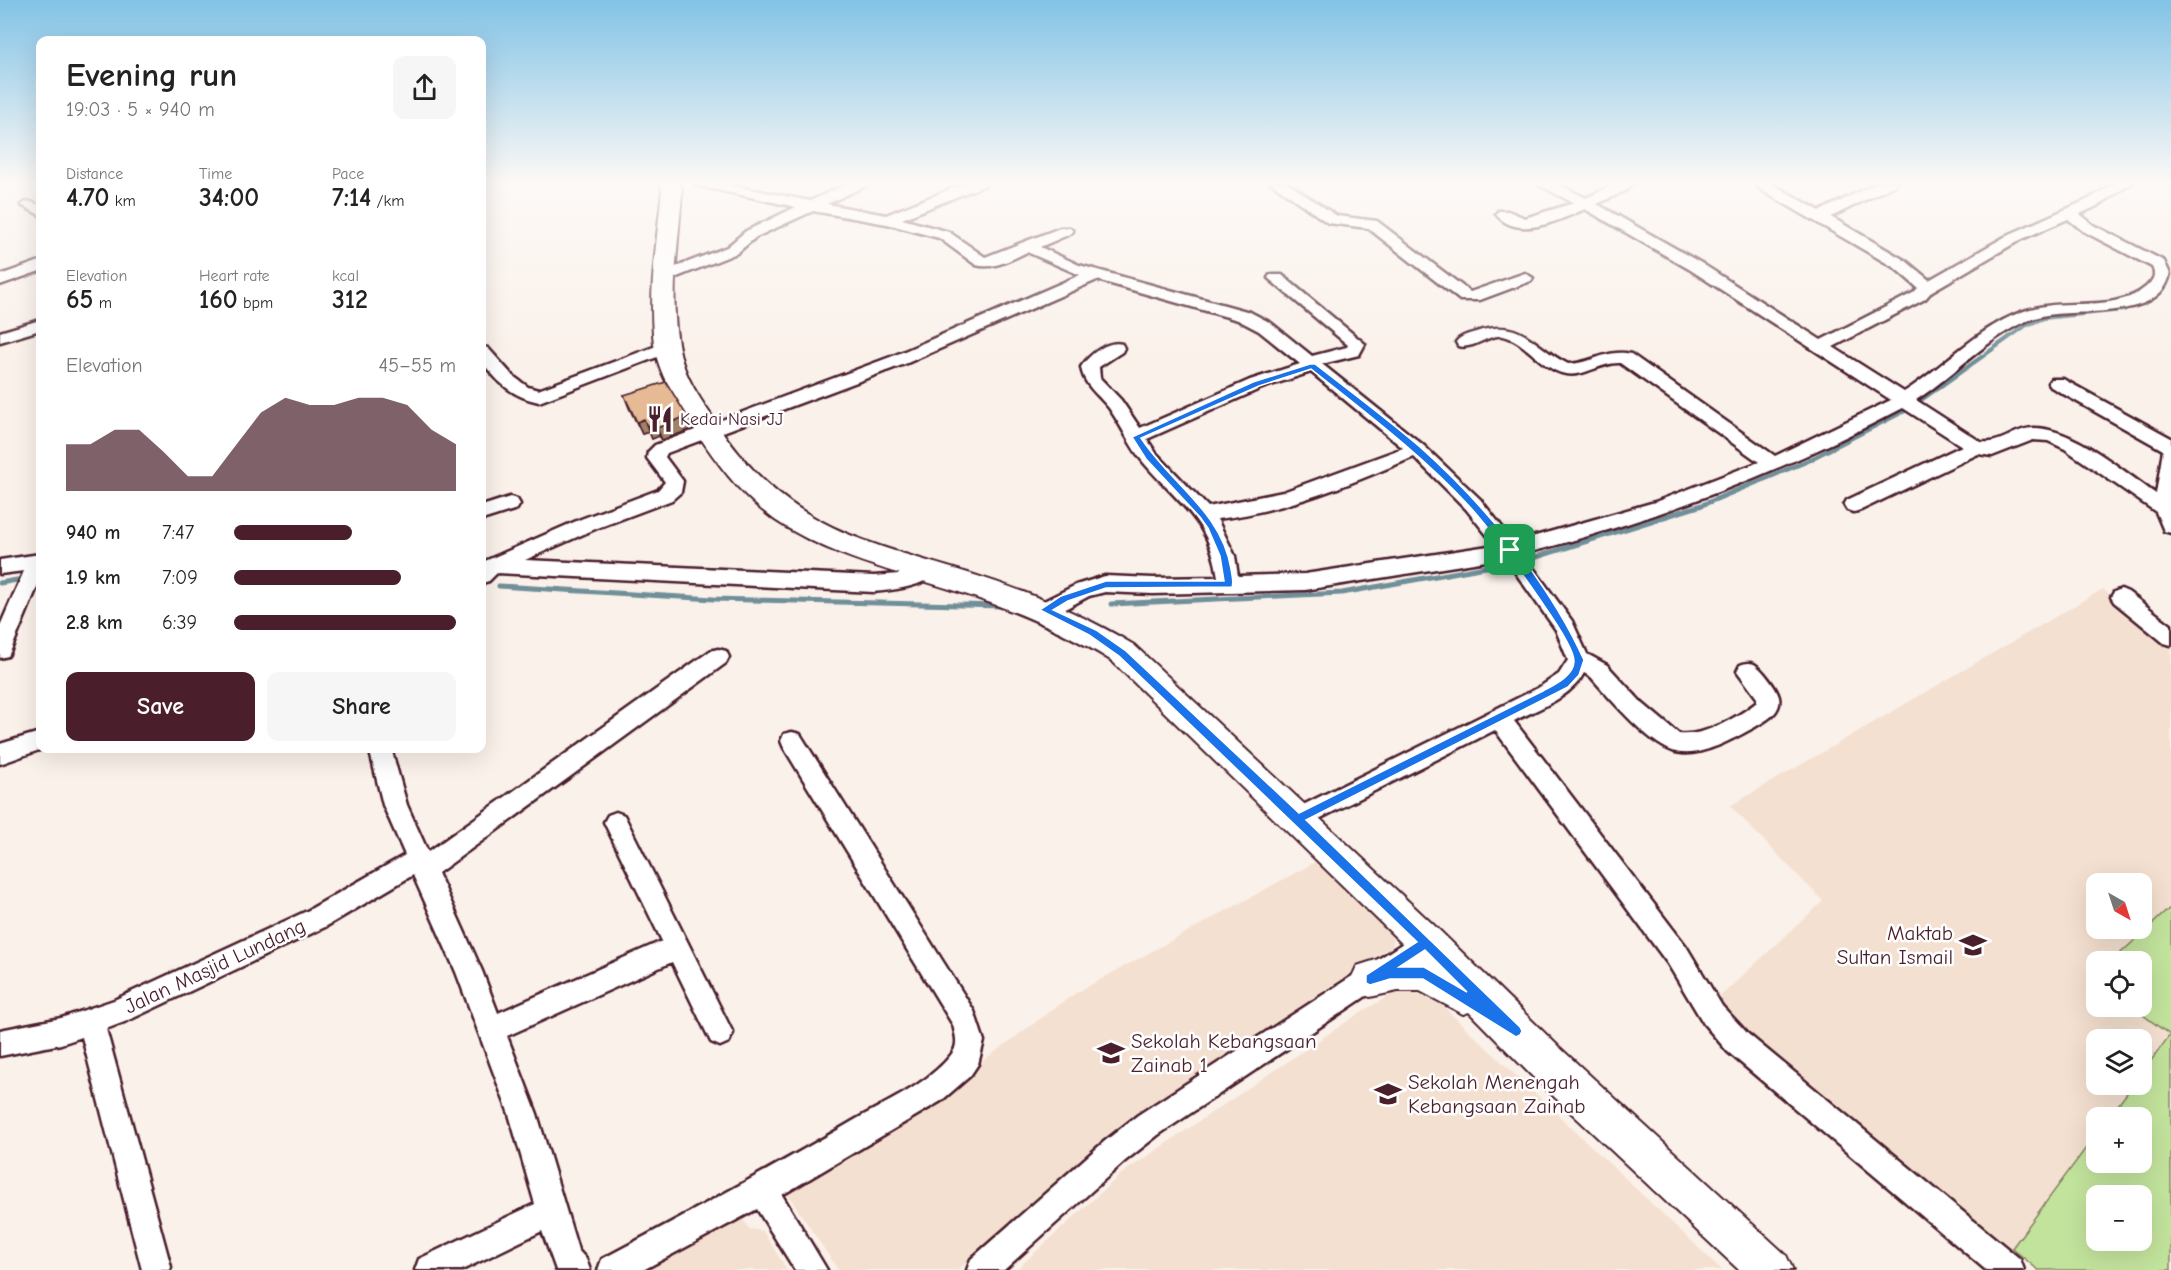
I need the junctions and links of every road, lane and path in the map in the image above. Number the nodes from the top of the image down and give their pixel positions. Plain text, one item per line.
1 (668, 241) edge
2 (742, 241) edge
3 (953, 241) edge
4 (1041, 241) edge
5 (1393, 241) edge
6 (1652, 241) edge
7 (1862, 241) edge
8 (2007, 241) edge
9 (2114, 241) edge
10 (1028, 247) junction
11 (36, 267) edge
12 (1096, 274) junction
13 (666, 276) junction
14 (1276, 278) dead end
15 (1524, 278) dead end
16 (0, 280) edge
17 (1926, 288) junction
18 (36, 326) edge
19 (0, 336) edge
20 (1464, 342) dead end
21 (1821, 346) junction
22 (667, 347) junction
23 (1116, 348) dead end
24 (486, 356) edge
25 (1310, 364) junction
26 (2057, 383) dead end
27 (1902, 401) junction
28 (708, 430) junction
29 (1136, 437) junction
30 (2171, 446) edge
31 (1976, 447) junction
32 (1417, 449) junction
33 (2171, 452) edge
34 (1773, 463) junction
35 (510, 504) dead end
36 (1854, 505) dead end
37 (486, 512) edge
38 (1204, 514) junction
39 (2167, 517) edge
40 (1510, 550) junction
41 (0, 567) edge
42 (35, 569) edge
43 (486, 569) edge
44 (486, 569) edge
45 (926, 571) junction
46 (1229, 585) junction
47 (2121, 597) dead end
48 (1045, 610) junction
49 (2171, 637) edge
50 (0, 650) edge
51 (718, 657) dead end
52 (1579, 660) junction
53 (1748, 671) dead end
54 (1498, 717) junction
55 (792, 741) dead end
56 (36, 742) edge
57 (381, 753) edge
58 (0, 754) edge
59 (1298, 819) junction
60 (616, 822) dead end
61 (421, 865) junction
62 (1426, 942) junction
63 (677, 947) junction
64 (1370, 979) junction
65 (91, 1022) junction
66 (491, 1029) junction
67 (1516, 1031) junction
68 (720, 1033) dead end
69 (0, 1043) edge
70 (762, 1190) junction
71 (551, 1210) junction
72 (156, 1267) dead end
73 (430, 1270) edge
74 (574, 1270) edge
75 (613, 1270) edge
76 (812, 1270) edge
77 (982, 1270) edge
78 (1771, 1270) edge
79 (2009, 1270) edge

1 - 13 main road
2 - 13 street
3 - 10 street
4 - 10 street
5 - 15 street
6 - 21 street
7 - 17 street
8 - 17 street
9 - 27 street
10 - 12 street
11 - 16 street
12 - 25 street
12 - 28 street
13 - 22 main road
14 - 25 street
17 - 21 street
18 - 19 street
20 - 34 street
21 - 27 street
22 - 24 street
22 - 28 main road
23 - 29 street
25 - 29 street
25 - 32 street
26 - 30 street
27 - 31 street
27 - 34 street
28 - 43 street
28 - 45 main road
29 - 38 street
31 - 36 street
31 - 39 street
32 - 38 street
32 - 40 street
33 - 39 street
34 - 40 street
35 - 37 street
38 - 46 street
40 - 46 street
40 - 52 street
41 - 42 street
42 - 50 street
44 - 45 street
45 - 48 main road
46 - 48 street
47 - 49 street
48 - 59 main road
51 - 61 street, Jalan Masjid Lundang
52 - 53 street
52 - 54 street
54 - 59 street
54 - 79 street
55 - 70 street
56 - 58 street
57 - 61 street
59 - 62 main road
60 - 63 street
61 - 65 street, Jalan Masjid Lundang
61 - 66 street
62 - 64 street
62 - 67 main road
63 - 66 street
63 - 68 street
64 - 67 main road
64 - 77 street
65 - 69 street, Jalan Masjid Lundang
65 - 72 street
66 - 71 street
67 - 78 main road
70 - 75 street
70 - 76 street
71 - 73 street
71 - 74 street

